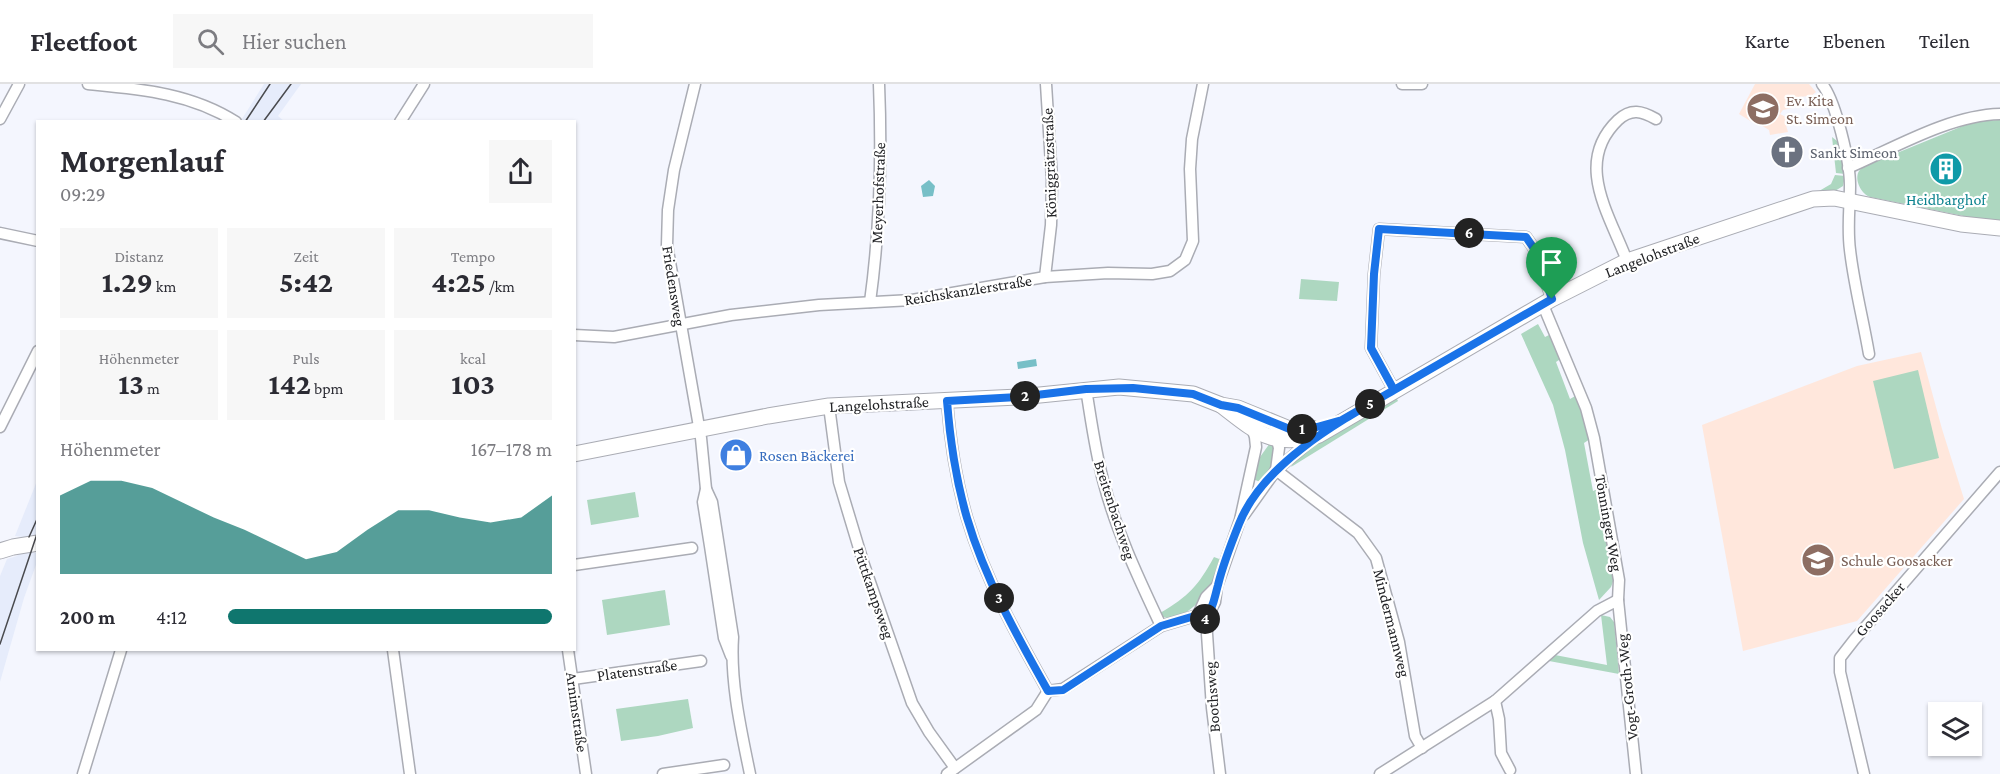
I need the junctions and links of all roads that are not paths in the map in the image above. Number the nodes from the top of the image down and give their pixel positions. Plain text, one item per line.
1 (19, 84) edge
2 (88, 84) edge
3 (424, 84) edge
4 (695, 84) edge
5 (879, 84) edge
6 (1046, 84) edge
7 (1402, 84) edge
8 (1422, 84) edge
9 (1822, 84) edge
10 (1204, 86) edge
11 (140, 87) edge
12 (2000, 114) edge
13 (0, 119) edge
14 (1656, 119) dead end
15 (233, 120) edge
16 (401, 120) edge
17 (1848, 168) junction
18 (1849, 200) junction
19 (2000, 228) edge
20 (0, 234) edge
21 (36, 241) edge
22 (1627, 261) junction
23 (1045, 277) junction
24 (870, 302) junction
25 (1547, 302) junction
26 (679, 324) junction
27 (576, 335) edge
28 (1869, 354) dead end
29 (36, 355) edge
30 (1086, 389) junction
31 (1394, 390) junction
32 (947, 401) junction
33 (1221, 405) junction
34 (829, 406) junction
35 (1342, 420) junction
36 (0, 427) edge
37 (1252, 428) junction
38 (700, 430) junction
39 (1274, 434) junction
40 (1319, 435) junction
41 (1256, 453) junction
42 (576, 454) edge
43 (1276, 470) junction
44 (2000, 472) edge
45 (1240, 520) junction
46 (36, 543) edge
47 (692, 548) dead end
48 (7, 549) edge
49 (576, 565) edge
50 (1618, 600) junction
51 (1202, 617) junction
52 (1161, 626) junction
53 (121, 651) edge
54 (393, 651) edge
55 (568, 651) edge
56 (701, 661) dead end
57 (573, 679) junction
58 (1048, 691) junction
59 (1495, 701) junction
60 (1422, 748) junction
61 (724, 765) dead end
62 (1510, 770) dead end
63 (951, 771) edge
64 (83, 774) edge
65 (410, 774) edge
66 (586, 774) edge
67 (663, 774) edge
68 (750, 774) edge
69 (1220, 774) edge
70 (1380, 774) edge
71 (1636, 774) edge
72 (1864, 774) edge

1 - 13 street
2 - 11 street
3 - 16 street
4 - 26 street, Friedensweg
5 - 24 street, Meyerhofstraße
6 - 23 street, Königgrätzstraße
7 - 8 street
9 - 17 street
10 - 23 street, Reichskanzlerstraße
11 - 15 street
12 - 17 street
14 - 22 street
17 - 18 street
18 - 19 street, Langelohstraße
18 - 22 street, Langelohstraße
18 - 28 street
20 - 21 street
22 - 25 street, Langelohstraße
23 - 24 street, Reichskanzlerstraße
24 - 26 street, Reichskanzlerstraße
25 - 31 street, Langelohstraße
25 - 31 street, Tönninger Weg
25 - 50 street, Tönninger Weg
26 - 27 street, Reichskanzlerstraße
26 - 38 street, Friedensweg
29 - 36 street
30 - 32 street, Langelohstraße
30 - 33 street, Langelohstraße
30 - 52 street, Breitenbachweg
31 - 35 street, Langelohstraße
32 - 34 street, Langelohstraße
32 - 58 street
33 - 37 street, Langelohstraße
33 - 39 street, Langelohstraße
34 - 38 street, Langelohstraße
34 - 63 street, Püttkampsweg
35 - 39 street, Langelohstraße
35 - 40 street, Langelohstraße
37 - 39 street, Langelohstraße
37 - 41 street
38 - 42 street, Langelohstraße
38 - 68 street, Friedensweg
39 - 40 street, Langelohstraße
39 - 41 street
39 - 43 street
40 - 43 street
41 - 45 street
43 - 45 street
43 - 60 street, Mindermannweg
44 - 72 street, Goosacker
45 - 51 street
46 - 48 street
47 - 49 street
50 - 59 street
50 - 71 street, Vogt-Groth-Weg
51 - 52 street
51 - 69 street, Boothsweg
52 - 58 street
53 - 64 street
54 - 65 street
55 - 57 street, Arnimstraße
56 - 57 street, Platenstraße
57 - 66 street, Arnimstraße
58 - 63 street
59 - 60 street
59 - 62 street
60 - 70 street
61 - 67 street

